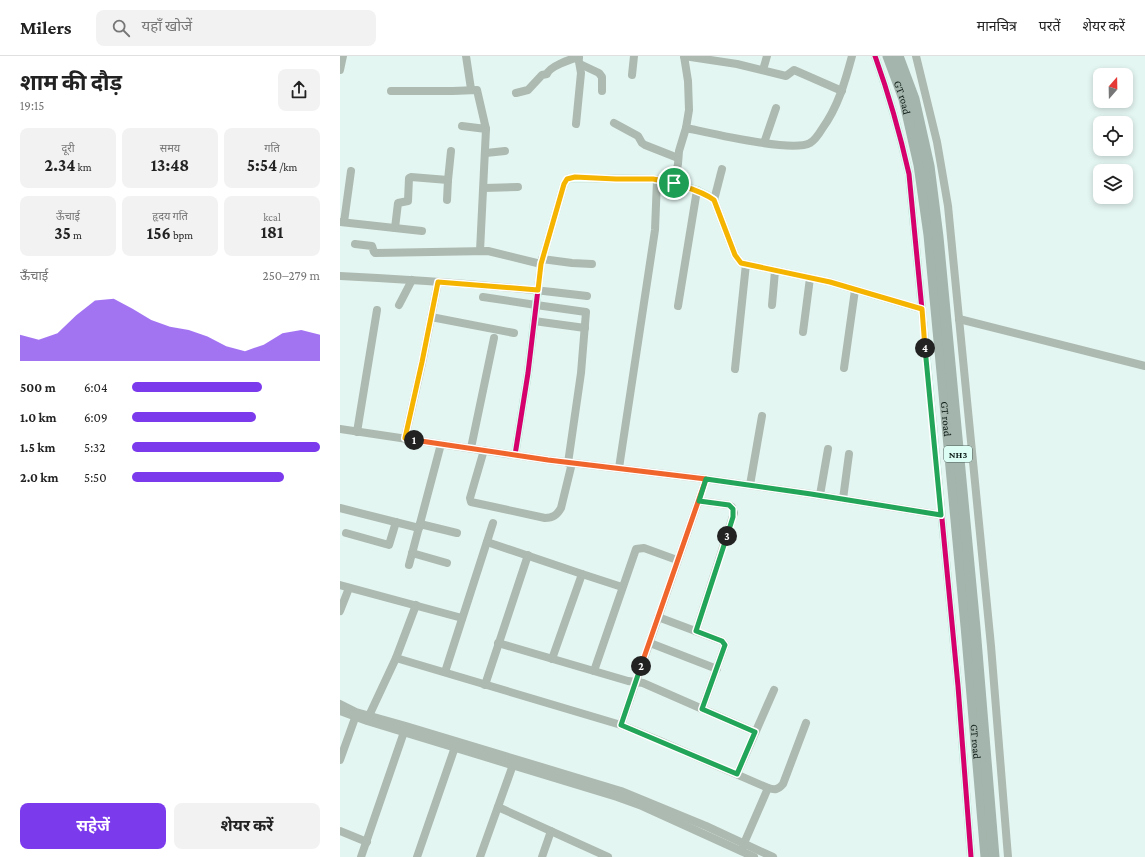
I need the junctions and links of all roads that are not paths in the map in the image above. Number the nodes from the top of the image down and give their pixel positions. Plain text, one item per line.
1 (343, 56) edge
2 (466, 56) edge
3 (634, 56) edge
4 (684, 56) edge
5 (767, 56) edge
6 (852, 56) edge
7 (875, 56) edge
8 (888, 56) edge
9 (898, 56) edge
10 (916, 56) edge
11 (579, 59) edge
12 (340, 70) edge
13 (764, 70) junction
14 (632, 75) dead end
15 (391, 90) dead end
16 (471, 90) junction
17 (602, 91) dead end
18 (842, 91) junction
19 (516, 92) dead end
20 (776, 108) dead end
21 (614, 123) dead end
22 (576, 124) dead end
23 (462, 126) dead end
24 (686, 128) junction
25 (486, 129) junction
26 (764, 143) junction
27 (451, 151) dead end
28 (505, 151) dead end
29 (486, 153) junction
30 (678, 158) junction
31 (722, 169) dead end
32 (351, 171) dead end
33 (448, 180) junction
34 (658, 180) junction
35 (674, 183) junction
36 (518, 186) dead end
37 (484, 188) junction
38 (697, 190) junction
39 (447, 200) dead end
40 (714, 200) junction
41 (342, 222) edge
42 (396, 228) junction
43 (422, 231) dead end
44 (355, 244) dead end
45 (480, 251) junction
46 (541, 261) junction
47 (592, 264) dead end
48 (746, 264) junction
49 (776, 271) junction
50 (340, 276) edge
51 (810, 278) junction
52 (412, 280) junction
53 (438, 282) junction
54 (538, 290) junction
55 (855, 290) junction
56 (483, 296) dead end
57 (587, 296) dead end
58 (399, 305) dead end
59 (536, 305) junction
60 (772, 305) dead end
61 (678, 306) dead end
62 (922, 309) junction
63 (377, 310) dead end
64 (431, 317) junction
65 (959, 319) junction
66 (534, 321) junction
67 (585, 328) junction
68 (803, 332) dead end
69 (514, 333) dead end
70 (494, 338) dead end
71 (1145, 366) edge
72 (844, 368) dead end
73 (735, 369) dead end
74 (762, 416) dead end
75 (340, 429) edge
76 (357, 432) junction
77 (405, 438) junction
78 (441, 444) junction
79 (471, 448) junction
80 (828, 449) dead end
81 (484, 450) junction
82 (849, 454) dead end
83 (516, 455) junction
84 (570, 463) junction
85 (619, 468) junction
86 (706, 479) junction
87 (750, 485) junction
88 (820, 495) junction
89 (843, 499) junction
90 (699, 501) junction
91 (340, 508) edge
92 (941, 515) junction
93 (396, 522) junction
94 (493, 523) dead end
95 (419, 526) junction
96 (346, 533) dead end
97 (457, 533) dead end
98 (487, 542) junction
99 (412, 553) junction
100 (528, 555) junction
101 (677, 560) junction
102 (448, 564) dead end
103 (409, 565) dead end
104 (582, 574) junction
105 (340, 585) edge
106 (622, 587) junction
107 (349, 588) junction
108 (416, 605) junction
109 (340, 611) edge
110 (658, 617) junction
111 (462, 618) junction
112 (696, 631) junction
113 (498, 643) junction
114 (650, 643) junction
115 (396, 658) junction
116 (552, 659) junction
117 (717, 669) junction
118 (594, 671) junction
119 (445, 672) junction
120 (635, 682) junction
121 (484, 685) junction
122 (774, 690) dead end
123 (340, 704) edge
124 (702, 709) junction
125 (340, 711) edge
126 (355, 718) junction
127 (368, 719) junction
128 (806, 722) dead end
129 (621, 725) junction
130 (404, 732) junction
131 (755, 732) junction
132 (455, 748) junction
133 (340, 760) edge
134 (514, 762) junction
135 (737, 774) junction
136 (768, 788) junction
137 (498, 807) junction
138 (340, 831) edge
139 (551, 832) junction
140 (366, 842) junction
141 (742, 847) junction
142 (361, 857) edge
143 (417, 857) edge
144 (480, 857) edge
145 (542, 857) edge
146 (608, 857) edge
147 (754, 857) edge
148 (772, 857) edge
149 (971, 857) edge
150 (986, 857) edge
151 (994, 857) edge
152 (1008, 857) edge

1 - 12 street
2 - 16 street
3 - 14 street
4 - 13 street
4 - 24 street
5 - 13 street
6 - 18 street
7 - 62 street
8 - 150 highway, GT road / NH3
9 - 151 highway, GT road / NH3
10 - 65 street
11 - 17 street
11 - 19 street
11 - 22 street
13 - 18 street
15 - 16 street
16 - 25 street
18 - 26 street
20 - 26 street
21 - 30 street
23 - 25 street
24 - 26 street
24 - 30 street
25 - 29 street
27 - 33 street
28 - 29 street
29 - 37 street
30 - 35 street
31 - 40 street
32 - 41 street
33 - 39 street
33 - 42 street
34 - 35 street
34 - 46 street
34 - 85 street
35 - 38 street
36 - 37 street
37 - 45 street
38 - 40 street
38 - 61 street
40 - 48 street
41 - 42 street
42 - 43 street
44 - 45 street
45 - 46 street
46 - 47 street
46 - 54 street
48 - 49 street
48 - 73 street
49 - 51 street
49 - 60 street
50 - 52 street
51 - 55 street
51 - 68 street
52 - 53 street
52 - 58 street
53 - 54 street
53 - 64 street
54 - 57 street
54 - 59 street
55 - 62 street
55 - 72 street
56 - 59 street
59 - 66 street
59 - 67 street
62 - 92 street
63 - 76 street
64 - 69 street
64 - 77 street
65 - 71 street
65 - 152 street
66 - 67 street
66 - 83 street
67 - 84 street
70 - 79 street
74 - 87 street
75 - 76 street
76 - 77 street
77 - 78 street
78 - 79 street
78 - 95 street
79 - 81 street
80 - 88 street
81 - 83 street
81 - 84 street
82 - 89 street
83 - 84 street
84 - 85 street
85 - 86 street
86 - 87 street
86 - 90 street
87 - 88 street
88 - 89 street
89 - 92 street
90 - 101 street
90 - 112 street
91 - 93 street
92 - 149 street
93 - 95 street
93 - 96 street
94 - 98 street
95 - 97 street
95 - 99 street
98 - 100 street
98 - 111 street
99 - 102 street
99 - 103 street
100 - 104 street
100 - 113 street
101 - 106 street
101 - 110 street
104 - 106 street
104 - 116 street
105 - 107 street
106 - 118 street
107 - 108 street
107 - 109 street
108 - 111 street
108 - 115 street
110 - 112 street
110 - 114 street
111 - 119 street
112 - 117 street
113 - 116 street
113 - 121 street
114 - 117 street
114 - 120 street
115 - 119 street
115 - 127 street
116 - 118 street
117 - 124 street
118 - 120 street
119 - 121 street
120 - 124 street
120 - 129 street
121 - 129 street
122 - 131 street
123 - 127 street
124 - 131 street
125 - 126 street
126 - 127 street
126 - 133 street
127 - 130 street
127 - 134 street
128 - 136 street
129 - 135 street
130 - 132 street
130 - 140 street
131 - 135 street
132 - 134 street
132 - 143 street
134 - 137 street
134 - 141 street
135 - 136 street
136 - 141 street
137 - 139 street
137 - 144 street
138 - 140 street
139 - 145 street
139 - 146 street
140 - 142 street
141 - 147 street
141 - 148 street

